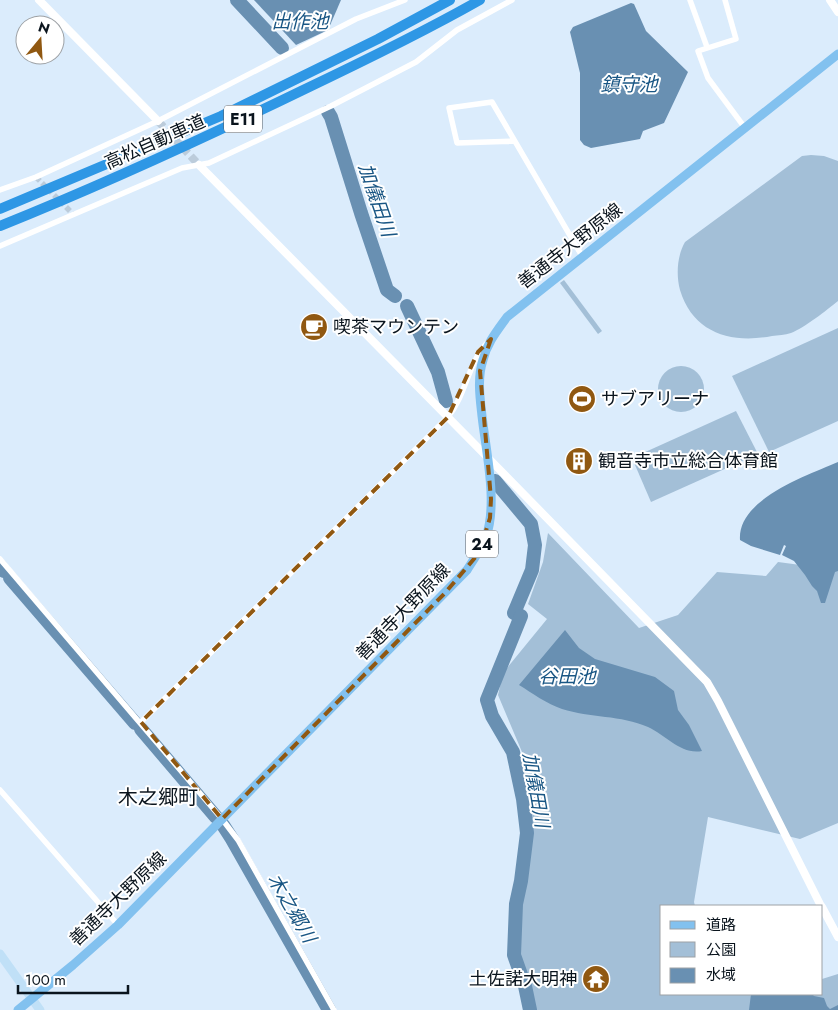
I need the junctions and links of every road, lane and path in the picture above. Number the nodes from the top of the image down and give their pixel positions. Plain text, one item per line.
1 (39, 0) edge
2 (405, 0) edge
3 (450, 0) edge
4 (480, 0) edge
5 (512, 0) edge
6 (690, 0) edge
7 (724, 0) edge
8 (830, 0) edge
9 (838, 12) edge
10 (706, 47) junction
11 (838, 54) edge
12 (158, 121) junction
13 (745, 128) junction
14 (514, 141) junction
15 (199, 165) junction
16 (0, 190) edge
17 (0, 209) edge
18 (0, 226) edge
19 (0, 246) edge
20 (582, 256) junction
21 (490, 339) junction
22 (448, 417) junction
23 (487, 456) junction
24 (0, 559) edge
25 (141, 722) junction
26 (0, 790) edge
27 (222, 818) junction
28 (821, 905) edge
29 (823, 909) edge
30 (118, 925) junction
31 (838, 937) edge
32 (0, 954) edge
33 (32, 999) junction
34 (18, 1010) edge
35 (40, 1010) edge
36 (334, 1010) edge

1 - 12 street
2 - 12 street
3 - 17 highway, 高松自動車道 / E11
4 - 18 highway, 高松自動車道 / E11
5 - 15 street
6 - 10 street
7 - 10 street
8 - 9 street
10 - 13 street
11 - 13 main road, 善通寺大野原線 / 24
12 - 16 street
13 - 20 main road, 善通寺大野原線 / 24
14 - 14 street
14 - 20 street
15 - 19 street
15 - 22 street
20 - 21 main road, 善通寺大野原線 / 24
21 - 22 street
21 - 23 main road, 善通寺大野原線 / 24
22 - 23 street
22 - 25 street
23 - 27 main road, 善通寺大野原線 / 24
23 - 28 street
24 - 25 street
25 - 27 street
26 - 30 street
27 - 30 main road, 善通寺大野原線 / 24
27 - 36 street
29 - 31 street
30 - 33 main road, 善通寺大野原線 / 24
32 - 33 main road
33 - 34 main road, 善通寺大野原線 / 24
33 - 35 main road

